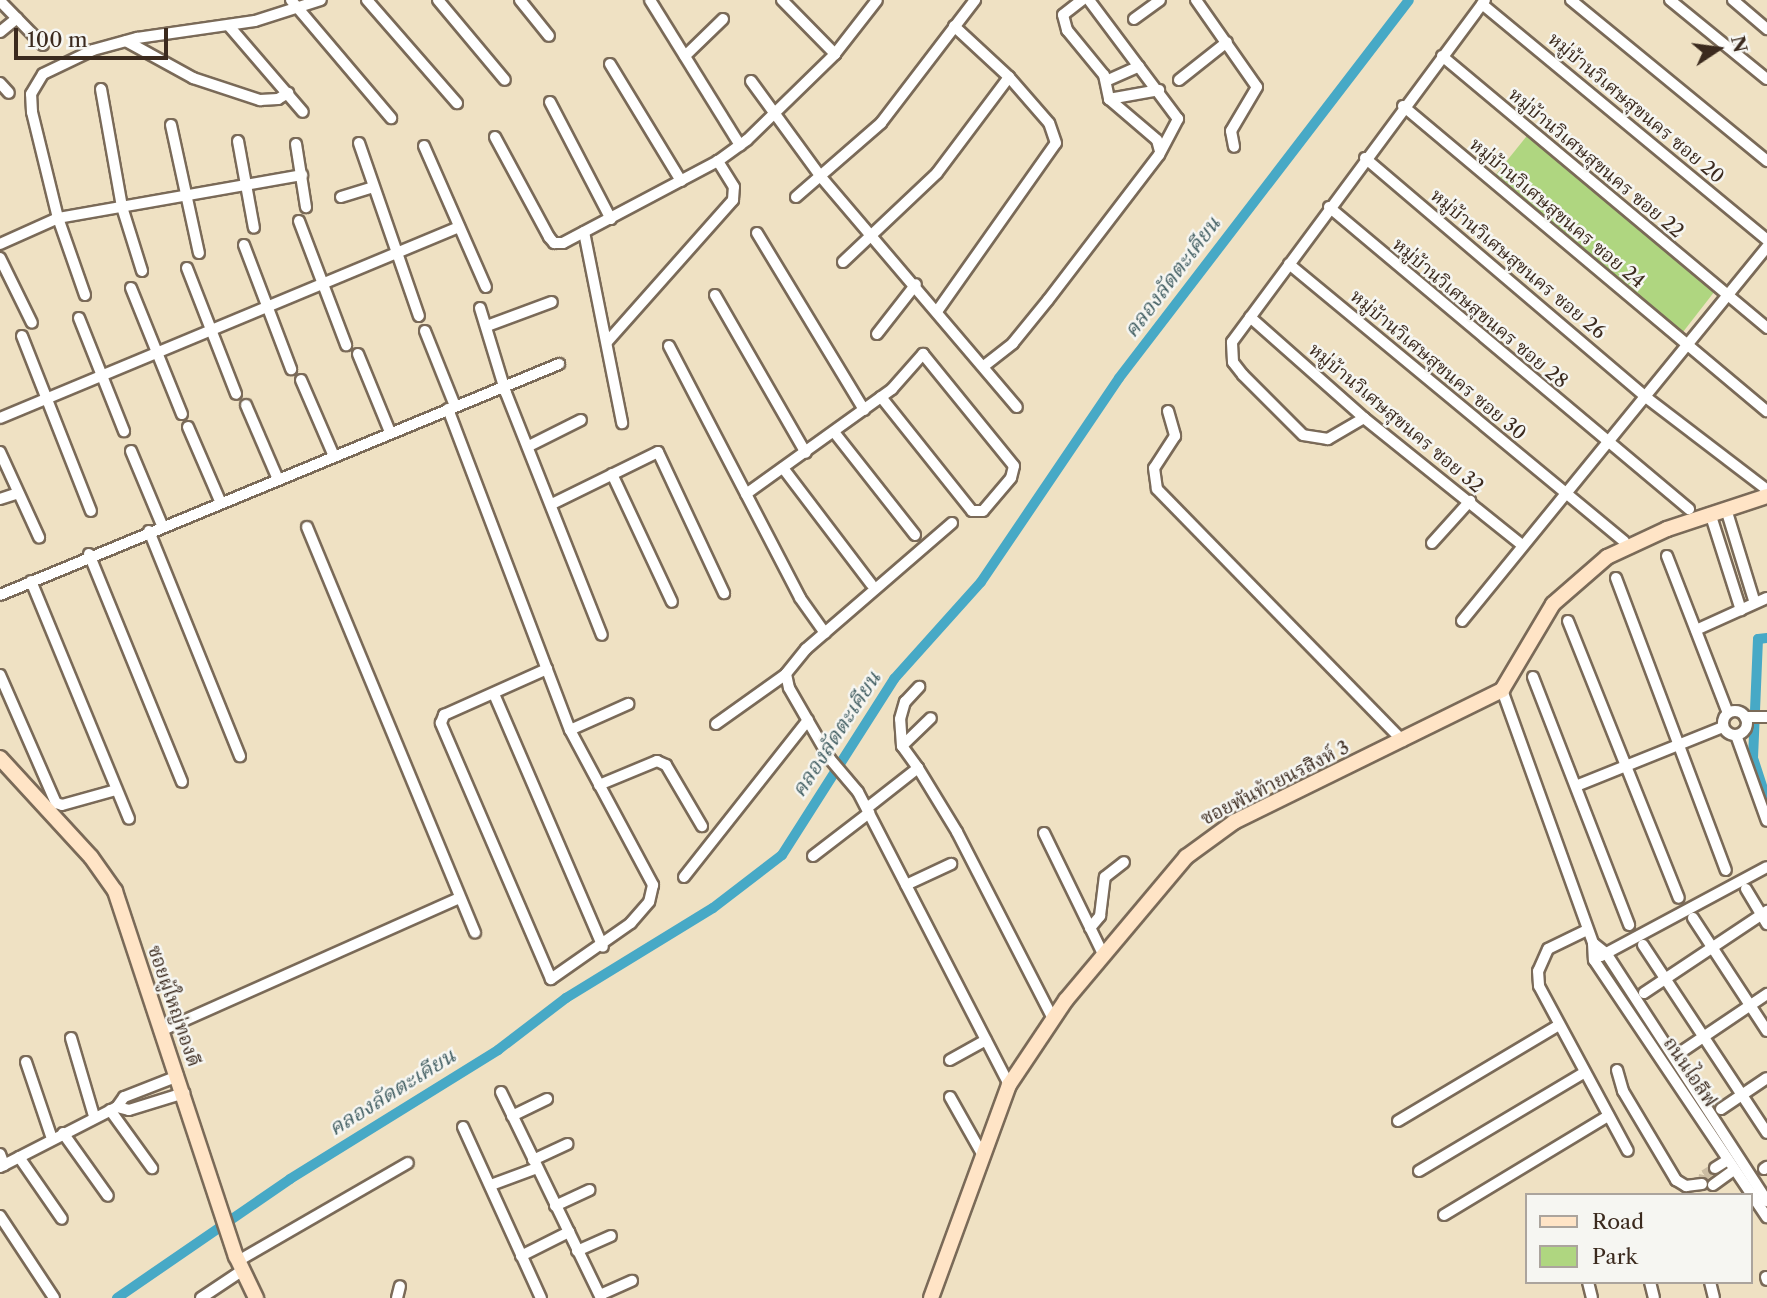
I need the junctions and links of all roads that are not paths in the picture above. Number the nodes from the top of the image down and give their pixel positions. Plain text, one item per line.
1 (291, 0) edge
2 (321, 0) edge
3 (367, 0) edge
4 (438, 0) edge
5 (520, 0) edge
6 (650, 0) edge
7 (877, 0) edge
8 (975, 0) edge
9 (1082, 0) edge
10 (1089, 0) edge
11 (1160, 0) edge
12 (1196, 0) edge
13 (1571, 0) edge
14 (1670, 0) edge
15 (1733, 0) edge
16 (780, 1) edge
17 (1, 2) edge
18 (1484, 2) edge
19 (298, 10) junction
20 (18, 18) junction
21 (723, 19) dead end
22 (1134, 19) dead end
23 (229, 26) junction
24 (954, 26) junction
25 (1767, 29) edge
26 (0, 32) edge
27 (549, 36) dead end
28 (126, 41) junction
29 (1227, 42) junction
30 (43, 45) dead end
31 (835, 54) junction
32 (685, 56) junction
33 (1442, 56) junction
34 (610, 64) dead end
35 (1139, 66) junction
36 (1009, 77) junction
37 (1767, 79) edge
38 (505, 80) dead end
39 (1180, 80) dead end
40 (751, 81) dead end
41 (1106, 82) junction
42 (0, 83) edge
43 (101, 89) dead end
44 (1159, 90) junction
45 (9, 93) dead end
46 (288, 93) junction
47 (1109, 99) junction
48 (550, 102) dead end
49 (457, 103) dead end
50 (1403, 106) junction
51 (303, 112) dead end
52 (777, 113) junction
53 (391, 118) dead end
54 (171, 125) dead end
55 (495, 137) dead end
56 (238, 141) dead end
57 (359, 143) dead end
58 (296, 144) dead end
59 (740, 145) junction
60 (424, 146) dead end
61 (1234, 147) dead end
62 (1160, 151) junction
63 (1365, 158) junction
64 (718, 161) junction
65 (1767, 161) edge
66 (302, 175) junction
67 (821, 177) junction
68 (681, 181) junction
69 (245, 187) junction
70 (374, 187) junction
71 (184, 195) junction
72 (341, 197) dead end
73 (796, 197) dead end
74 (122, 207) junction
75 (306, 207) dead end
76 (1329, 207) junction
77 (58, 218) junction
78 (611, 219) junction
79 (299, 221) dead end
80 (458, 227) junction
81 (254, 229) dead end
82 (584, 232) junction
83 (758, 233) dead end
84 (870, 237) junction
85 (1767, 240) edge
86 (0, 244) edge
87 (244, 245) dead end
88 (1767, 247) edge
89 (199, 253) dead end
90 (394, 254) junction
91 (0, 258) edge
92 (843, 262) dead end
93 (1289, 264) junction
94 (187, 268) dead end
95 (142, 271) dead end
96 (916, 284) junction
97 (320, 285) junction
98 (486, 287) dead end
99 (131, 288) dead end
100 (85, 295) dead end
101 (715, 295) dead end
102 (1728, 296) junction
103 (552, 302) dead end
104 (267, 307) junction
105 (480, 308) dead end
106 (939, 310) junction
107 (419, 316) dead end
108 (1250, 317) junction
109 (79, 318) dead end
110 (32, 323) dead end
111 (487, 326) junction
112 (1767, 328) edge
113 (212, 330) junction
114 (425, 331) dead end
115 (877, 334) dead end
116 (22, 335) dead end
117 (607, 342) junction
118 (345, 345) dead end
119 (669, 346) dead end
120 (1688, 347) junction
121 (157, 353) junction
122 (358, 354) dead end
123 (559, 364) dead end
124 (984, 366) junction
125 (291, 369) dead end
126 (102, 376) junction
127 (301, 380) dead end
128 (504, 386) junction
129 (236, 394) dead end
130 (881, 397) junction
131 (1647, 398) junction
132 (46, 399) junction
133 (246, 405) dead end
134 (452, 407) junction
135 (1017, 407) dead end
136 (864, 410) junction
137 (1168, 411) dead end
138 (1767, 411) edge
139 (182, 414) dead end
140 (0, 418) edge
141 (1364, 418) junction
142 (580, 420) dead end
143 (622, 423) dead end
144 (188, 426) dead end
145 (124, 431) dead end
146 (390, 432) junction
147 (834, 432) junction
148 (529, 446) junction
149 (1609, 446) junction
150 (0, 452) edge
151 (131, 452) dead end
152 (806, 453) junction
153 (333, 454) junction
154 (783, 468) junction
155 (612, 474) junction
156 (277, 477) junction
157 (1766, 489) edge
158 (18, 493) junction
159 (746, 494) junction
160 (1564, 494) junction
161 (1767, 496) edge
162 (0, 499) edge
163 (220, 501) junction
164 (1470, 501) junction
165 (552, 504) junction
166 (1689, 509) dead end
167 (1726, 509) junction
168 (91, 510) dead end
169 (1710, 513) junction
170 (952, 523) dead end
171 (162, 525) junction
172 (307, 527) dead end
173 (149, 531) junction
174 (915, 535) dead end
175 (39, 537) dead end
176 (1624, 541) dead end
177 (1432, 543) dead end
178 (1522, 545) junction
179 (89, 554) junction
180 (1667, 556) dead end
181 (1616, 578) dead end
182 (31, 581) junction
183 (871, 584) dead end
184 (724, 593) dead end
185 (0, 595) edge
186 (1767, 598) edge
187 (672, 602) dead end
188 (1755, 603) junction
189 (1741, 610) junction
190 (1462, 621) dead end
191 (1568, 621) dead end
192 (1696, 630) junction
193 (825, 633) junction
194 (602, 635) dead end
195 (547, 669) junction
196 (786, 674) junction
197 (0, 675) edge
198 (1533, 677) dead end
199 (919, 687) dead end
200 (1502, 690) junction
201 (494, 694) junction
202 (628, 704) dead end
203 (1728, 713) junction
204 (1745, 716) junction
205 (1767, 717) edge
206 (931, 718) dead end
207 (808, 720) junction
208 (716, 724) dead end
209 (1723, 727) junction
210 (570, 730) junction
211 (1736, 735) junction
212 (1403, 741) junction
213 (1679, 745) junction
214 (902, 746) junction
215 (240, 756) dead end
216 (0, 758) edge
217 (1626, 766) junction
218 (919, 768) junction
219 (182, 782) dead end
220 (599, 785) junction
221 (1576, 786) junction
222 (116, 790) junction
223 (868, 810) junction
224 (129, 819) dead end
225 (1767, 821) edge
226 (702, 826) dead end
227 (1044, 833) dead end
228 (813, 856) dead end
229 (1124, 862) dead end
230 (951, 864) dead end
231 (1767, 867) edge
232 (1726, 870) dead end
233 (684, 877) dead end
234 (906, 885) junction
235 (1746, 889) dead end
236 (459, 898) junction
237 (1679, 898) dead end
238 (1764, 912) edge
239 (1693, 918) dead end
240 (1767, 924) edge
241 (1629, 925) dead end
242 (1090, 928) junction
243 (1587, 930) junction
244 (475, 933) dead end
245 (1593, 943) junction
246 (1643, 945) dead end
247 (603, 947) junction
248 (1713, 947) junction
249 (1606, 953) junction
250 (1103, 954) junction
251 (1594, 960) junction
252 (1665, 979) junction
253 (1644, 993) dead end
254 (1767, 995) edge
255 (1750, 1006) junction
256 (1053, 1019) junction
257 (1559, 1025) junction
258 (163, 1030) junction
259 (1767, 1031) edge
260 (1702, 1037) junction
261 (71, 1038) dead end
262 (986, 1040) junction
263 (1681, 1052) dead end
264 (950, 1060) dead end
265 (26, 1062) dead end
266 (1617, 1070) dead end
267 (1585, 1072) junction
268 (178, 1076) junction
269 (1767, 1078) edge
270 (1009, 1085) junction
271 (501, 1092) dead end
272 (184, 1093) junction
273 (1741, 1095) junction
274 (950, 1097) dead end
275 (547, 1099) dead end
276 (113, 1108) junction
277 (1721, 1109) dead end
278 (94, 1116) junction
279 (512, 1116) junction
280 (1608, 1116) junction
281 (1398, 1121) dead end
282 (463, 1126) dead end
283 (63, 1133) junction
284 (1767, 1133) edge
285 (52, 1139) junction
286 (568, 1144) dead end
287 (1628, 1151) dead end
288 (981, 1153) junction
289 (0, 1154) edge
290 (19, 1157) junction
291 (1728, 1160) junction
292 (408, 1163) dead end
293 (535, 1164) junction
294 (2, 1166) edge
295 (152, 1168) dead end
296 (1714, 1168) tunnel mouth
297 (1734, 1170) junction
298 (1419, 1171) dead end
299 (491, 1185) junction
300 (590, 1190) dead end
301 (1750, 1193) edge
302 (108, 1196) dead end
303 (1753, 1197) edge
304 (1767, 1201) edge
305 (555, 1206) junction
306 (1444, 1215) dead end
307 (0, 1216) edge
308 (1767, 1217) edge
309 (62, 1219) dead end
310 (569, 1232) junction
311 (611, 1236) dead end
312 (577, 1251) junction
313 (521, 1256) junction
314 (239, 1263) junction
315 (632, 1281) dead end
316 (400, 1286) dead end
317 (601, 1297) edge
318 (54, 1298) edge
319 (201, 1298) edge
320 (256, 1298) edge
321 (397, 1298) edge
322 (541, 1298) edge
323 (931, 1298) edge

1 - 19 street
2 - 19 street
3 - 49 street
4 - 38 street
5 - 27 street
6 - 32 street
7 - 31 street
8 - 24 street
9 - 41 street
10 - 35 street
11 - 22 street
12 - 29 street
13 - 65 street
14 - 37 street
15 - 25 street
16 - 31 street
17 - 20 street
18 - 33 street
18 - 85 street, หมู่บ้านวิเศษสุขนคร ซอย 20
19 - 23 street
19 - 53 street
20 - 26 street
20 - 30 street
21 - 32 street
23 - 28 street
23 - 46 street
24 - 36 street
24 - 67 street
28 - 46 street
28 - 77 street
29 - 39 street
29 - 61 street
31 - 52 street
32 - 59 street
33 - 50 street
33 - 102 street, หมู่บ้านวิเศษสุขนคร ซอย 22
34 - 68 street
35 - 41 street
35 - 44 street
36 - 84 street
36 - 106 street
40 - 52 street
41 - 47 street
42 - 45 street
43 - 74 street
44 - 47 street
44 - 62 street
46 - 51 street
47 - 62 street
48 - 78 street
50 - 63 street
50 - 120 street, หมู่บ้านวิเศษสุขนคร ซอย 24
52 - 59 street
52 - 67 street
54 - 71 street
55 - 82 street
56 - 69 street
57 - 70 street
58 - 66 street
59 - 64 street
60 - 80 street
62 - 124 street
63 - 76 street
63 - 131 street, หมู่บ้านวิเศษสุขนคร ซอย 26
64 - 68 street
64 - 117 street
66 - 69 street
66 - 75 street
67 - 73 street
67 - 84 street
68 - 78 street
69 - 71 street
69 - 81 street
70 - 72 street
70 - 90 street
71 - 74 street
71 - 89 street
74 - 77 street
74 - 95 street
76 - 93 street
76 - 149 street, หมู่บ้านวิเศษสุขนคร ซอย 28
77 - 86 street
77 - 100 street
78 - 82 street
79 - 97 street
80 - 90 street
80 - 98 street
82 - 117 street
83 - 136 street
84 - 92 street
84 - 96 street
87 - 104 street
88 - 102 street
90 - 97 street
90 - 107 street
91 - 110 street
93 - 108 street
93 - 160 street, หมู่บ้านวิเศษสุขนคร ซอย 30
94 - 113 street
96 - 106 street
96 - 115 street
97 - 104 street
97 - 118 street
99 - 121 street
101 - 152 street
102 - 112 street, หมู่บ้านวิเศษสุขนคร ซอย 22
102 - 120 street
103 - 111 street
104 - 113 street
104 - 125 street
105 - 111 street
106 - 124 street
108 - 141 street, หมู่บ้านวิเศษสุขนคร ซอย 32
108 - 141 street
109 - 126 street
111 - 128 street
113 - 121 street
113 - 129 street
114 - 134 street
116 - 132 street
117 - 143 street
119 - 159 street
120 - 131 street
120 - 138 street, หมู่บ้านวิเศษสุขนคร ซอย 24
121 - 126 street
121 - 139 street
122 - 146 street
123 - 128 street
124 - 135 street
126 - 132 street
126 - 145 street
127 - 153 street
128 - 134 street
128 - 148 street
130 - 130 street
130 - 136 street
131 - 149 street
131 - 157 street, หมู่บ้านวิเศษสุขนคร ซอย 26
132 - 140 street
132 - 168 street
133 - 156 street
134 - 146 street
134 - 195 street
136 - 147 street
137 - 212 street
141 - 164 street, หมู่บ้านวิเศษสุขนคร ซอย 32
142 - 148 street
144 - 163 street
146 - 153 street
147 - 152 street
147 - 174 street
148 - 165 street
149 - 160 street
149 - 166 street, หมู่บ้านวิเศษสุขนคร ซอย 28
150 - 158 street
151 - 171 street
152 - 154 street
153 - 156 street
154 - 159 street
154 - 183 street
155 - 165 street
155 - 184 street
155 - 187 street
156 - 163 street
158 - 162 street
158 - 175 street
159 - 193 street
160 - 176 street, หมู่บ้านวิเศษสุขนคร ซอย 30
160 - 178 street
161 - 167 street
163 - 171 street
164 - 177 street
164 - 178 street, หมู่บ้านวิเศษสุขนคร ซอย 32
165 - 194 street
167 - 169 street
167 - 188 street
169 - 189 street
169 - 200 street
170 - 193 street
171 - 173 street
172 - 236 street
173 - 179 street
173 - 215 street
178 - 190 street
179 - 182 street
179 - 219 street
180 - 192 street
181 - 213 street
182 - 185 street
182 - 222 street
186 - 188 street
188 - 189 street
189 - 192 street
191 - 217 street
192 - 203 street
193 - 196 street
195 - 201 street
195 - 210 street
196 - 207 street
196 - 208 street
197 - 222 street
198 - 221 street
199 - 214 street
200 - 212 street, ซอยพันท้ายนรสิงห์ 3
200 - 243 street, ถนนไอลีฟ
201 - 247 street
201 - 247 street
202 - 210 street
203 - 204 street
203 - 209 street
204 - 205 street
204 - 211 street
206 - 214 street
207 - 223 street
207 - 233 street
209 - 211 street
209 - 213 street
210 - 220 street
211 - 225 street
212 - 250 street, ซอยพันท้ายนรสิงห์ 3
213 - 217 street
213 - 232 street
214 - 218 street
216 - 258 street, ซอยผู้ใหญ่ทองดี
217 - 221 street
217 - 237 street
218 - 223 street
218 - 256 street
220 - 226 street
220 - 247 street
221 - 241 street
222 - 224 street
223 - 228 street
223 - 234 street
227 - 242 street
229 - 242 street
230 - 234 street
231 - 249 street
234 - 262 street
235 - 238 street
236 - 244 street
236 - 258 street
238 - 240 street
238 - 248 street
239 - 248 street
242 - 250 street
243 - 245 street, ถนนไอลีฟ
243 - 257 street
245 - 249 street, ถนนไอลีฟ
245 - 251 street, ถนนไอลีฟ
246 - 252 street
248 - 252 street
248 - 255 street
249 - 251 street
249 - 304 street, ถนนไอลีฟ
250 - 256 street, ซอยพันท้ายนรสิงห์ 3
251 - 291 street, ถนนไอลีฟ
252 - 253 street
252 - 260 street
254 - 255 street
255 - 259 street
255 - 260 street
256 - 270 street, ซอยพันท้ายนรสิงห์ 3
257 - 267 street
257 - 281 street
258 - 268 street, ซอยผู้ใหญ่ทองดี
260 - 263 street
260 - 273 street
261 - 278 street
262 - 264 street
262 - 270 street
265 - 285 street
266 - 297 street
267 - 280 street
267 - 298 street
268 - 272 street, ซอยผู้ใหญ่ทองดี
268 - 276 street
269 - 273 street
270 - 288 street, ซอยพันท้ายนรสิงห์ 3
271 - 279 street
272 - 276 street
272 - 314 street, ซอยผู้ใหญ่ทองดี
273 - 277 street
273 - 284 street
274 - 288 street
275 - 279 street
276 - 278 street
276 - 295 street
278 - 283 street
279 - 293 street
280 - 287 street
280 - 306 street
282 - 299 street
283 - 285 street
283 - 302 street
285 - 290 street
286 - 293 street
288 - 323 street, ซอยพันท้ายนรสิงห์ 3
289 - 294 street
290 - 294 street
290 - 309 street
291 - 296 street
291 - 297 street, ถนนไอลีฟ
292 - 314 street
293 - 299 street
293 - 305 street
297 - 301 street, ถนนไอลีฟ
299 - 313 street
300 - 305 street
303 - 308 street, ถนนไอลีฟ
305 - 310 street
307 - 318 street
310 - 312 street
310 - 313 street
311 - 312 street
312 - 317 street
313 - 322 street
314 - 319 street
314 - 320 street, ซอยผู้ใหญ่ทองดี
315 - 317 street
316 - 321 street

